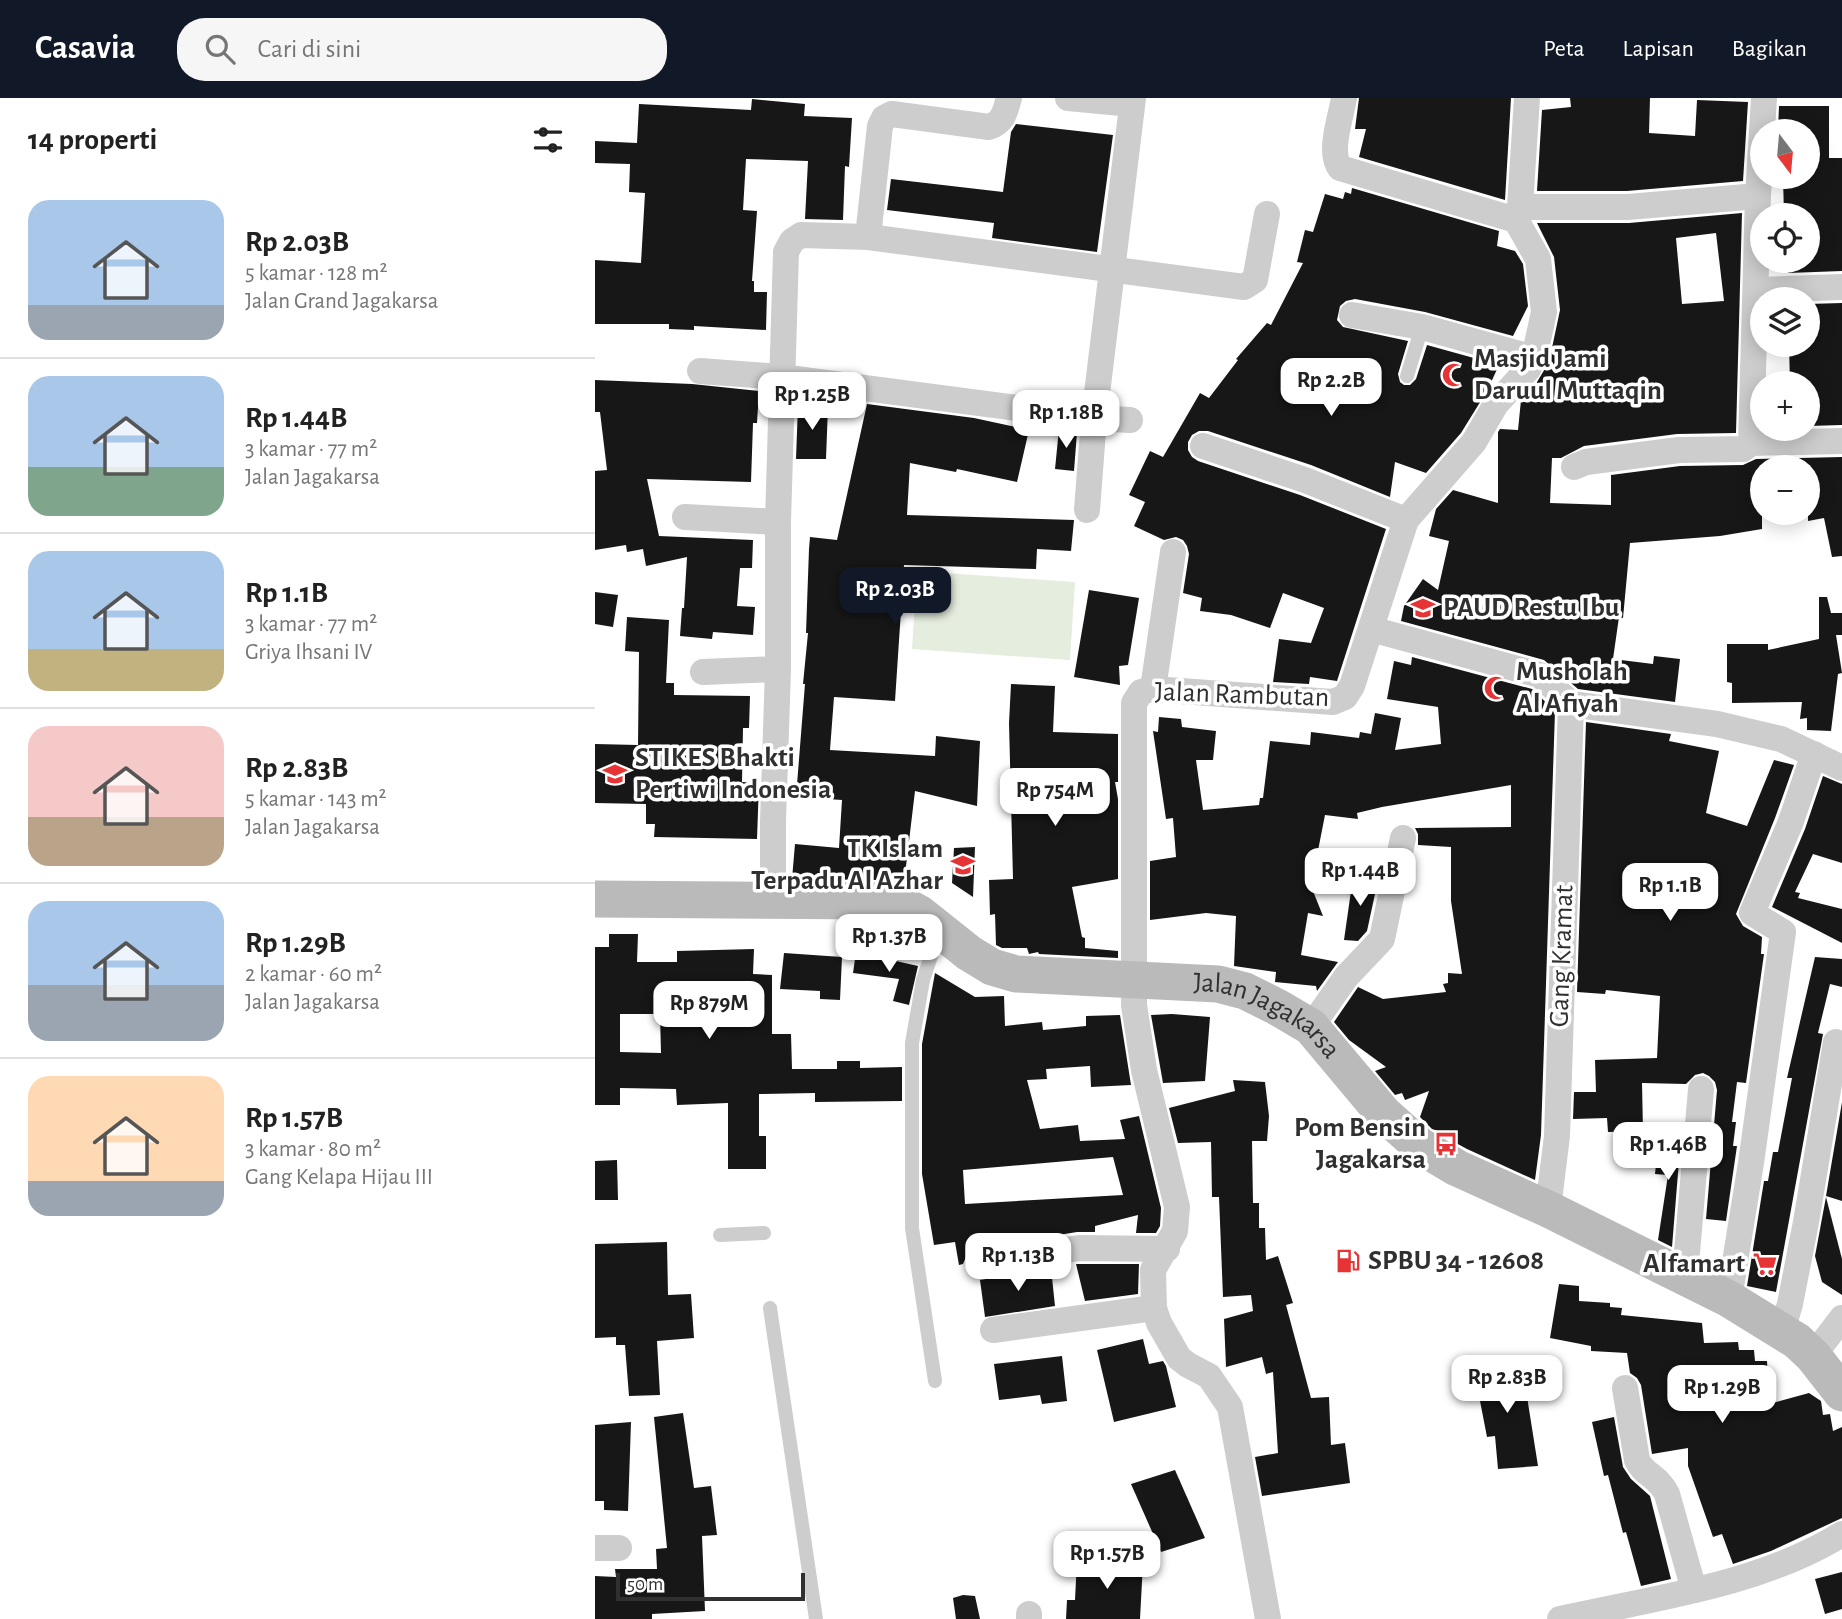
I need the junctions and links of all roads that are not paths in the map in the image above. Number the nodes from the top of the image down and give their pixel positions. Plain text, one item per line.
1 (1009, 98) edge
2 (1068, 98) edge
3 (1344, 98) edge
4 (1527, 98) edge
5 (1764, 98) edge
6 (1133, 101) edge
7 (1758, 196) junction
8 (1267, 214) dead end
9 (1518, 214) junction
10 (868, 237) junction
11 (1112, 269) junction
12 (1756, 287) edge
13 (1842, 287) edge
14 (1820, 288) edge
15 (1352, 314) dead end
16 (1422, 327) junction
17 (1754, 357) edge
18 (1534, 358) junction
19 (700, 371) dead end
20 (1407, 376) dead end
21 (781, 377) junction
22 (1094, 418) junction
23 (1130, 420) dead end
24 (1842, 441) edge
25 (1752, 443) junction
26 (1203, 446) dead end
27 (1574, 467) dead end
28 (1087, 510) dead end
29 (685, 517) dead end
30 (1406, 520) junction
31 (778, 522) junction
32 (1173, 552) dead end
33 (1371, 629) junction
34 (778, 669) junction
35 (703, 672) dead end
36 (1153, 689) junction
37 (1571, 704) junction
38 (1814, 754) junction
39 (1842, 768) edge
40 (1403, 838) dead end
41 (595, 899) edge
42 (773, 900) junction
43 (940, 930) junction
44 (1133, 980) junction
45 (1311, 1027) junction
46 (1836, 1042) dead end
47 (1701, 1089) dead end
48 (1548, 1209) junction
49 (764, 1233) dead end
50 (720, 1235) dead end
51 (1167, 1249) junction
52 (978, 1264) dead end
53 (1685, 1276) junction
54 (1729, 1299) junction
55 (770, 1308) dead end
56 (1154, 1308) junction
57 (1842, 1318) edge
58 (992, 1330) dead end
59 (1782, 1331) junction
60 (1813, 1356) junction
61 (935, 1381) dead end
62 (1625, 1388) dead end
63 (1842, 1392) edge
64 (1842, 1534) edge
65 (1694, 1590) junction
66 (1662, 1608) edge
67 (816, 1619) edge
68 (1268, 1619) edge
69 (1560, 1619) edge

1 - 10 street
2 - 6 street
3 - 9 street
4 - 9 street
5 - 7 street
6 - 11 street
7 - 9 street
7 - 12 street
8 - 11 street
9 - 18 street, Jalan Rambutan
10 - 11 street
10 - 21 street
11 - 22 street
13 - 14 street
15 - 16 street
16 - 18 street
16 - 20 lane
17 - 25 street
18 - 30 street, Jalan Rambutan
19 - 21 street
21 - 22 street
21 - 31 street
22 - 23 street
22 - 28 street
24 - 25 street
25 - 27 street
26 - 30 street
29 - 31 street
30 - 33 street, Jalan Rambutan
31 - 34 street
32 - 36 street
33 - 36 street, Jalan Rambutan
33 - 37 street
34 - 35 street
34 - 42 street
36 - 44 street, Jalan Rambutan
37 - 38 street
37 - 48 street, Gang Kramat
38 - 39 street
38 - 54 street
40 - 45 street
41 - 42 main road, Jalan Jagakarsa
42 - 43 main road, Jalan Jagakarsa
43 - 44 main road, Jalan Jagakarsa
43 - 61 lane
44 - 45 main road, Jalan Jagakarsa
44 - 51 street
45 - 48 main road, Jalan Jagakarsa
46 - 59 street
47 - 53 street
48 - 53 main road, Jalan Jagakarsa
49 - 50 lane
51 - 52 street
51 - 56 street
53 - 54 main road, Jalan Jagakarsa
54 - 59 main road, Jalan Jagakarsa
55 - 67 lane
56 - 58 street
56 - 68 street
57 - 60 street
59 - 60 main road, Jalan Jagakarsa
60 - 63 main road, Jalan Jagakarsa
62 - 65 street
64 - 65 street
65 - 66 street
66 - 69 street

